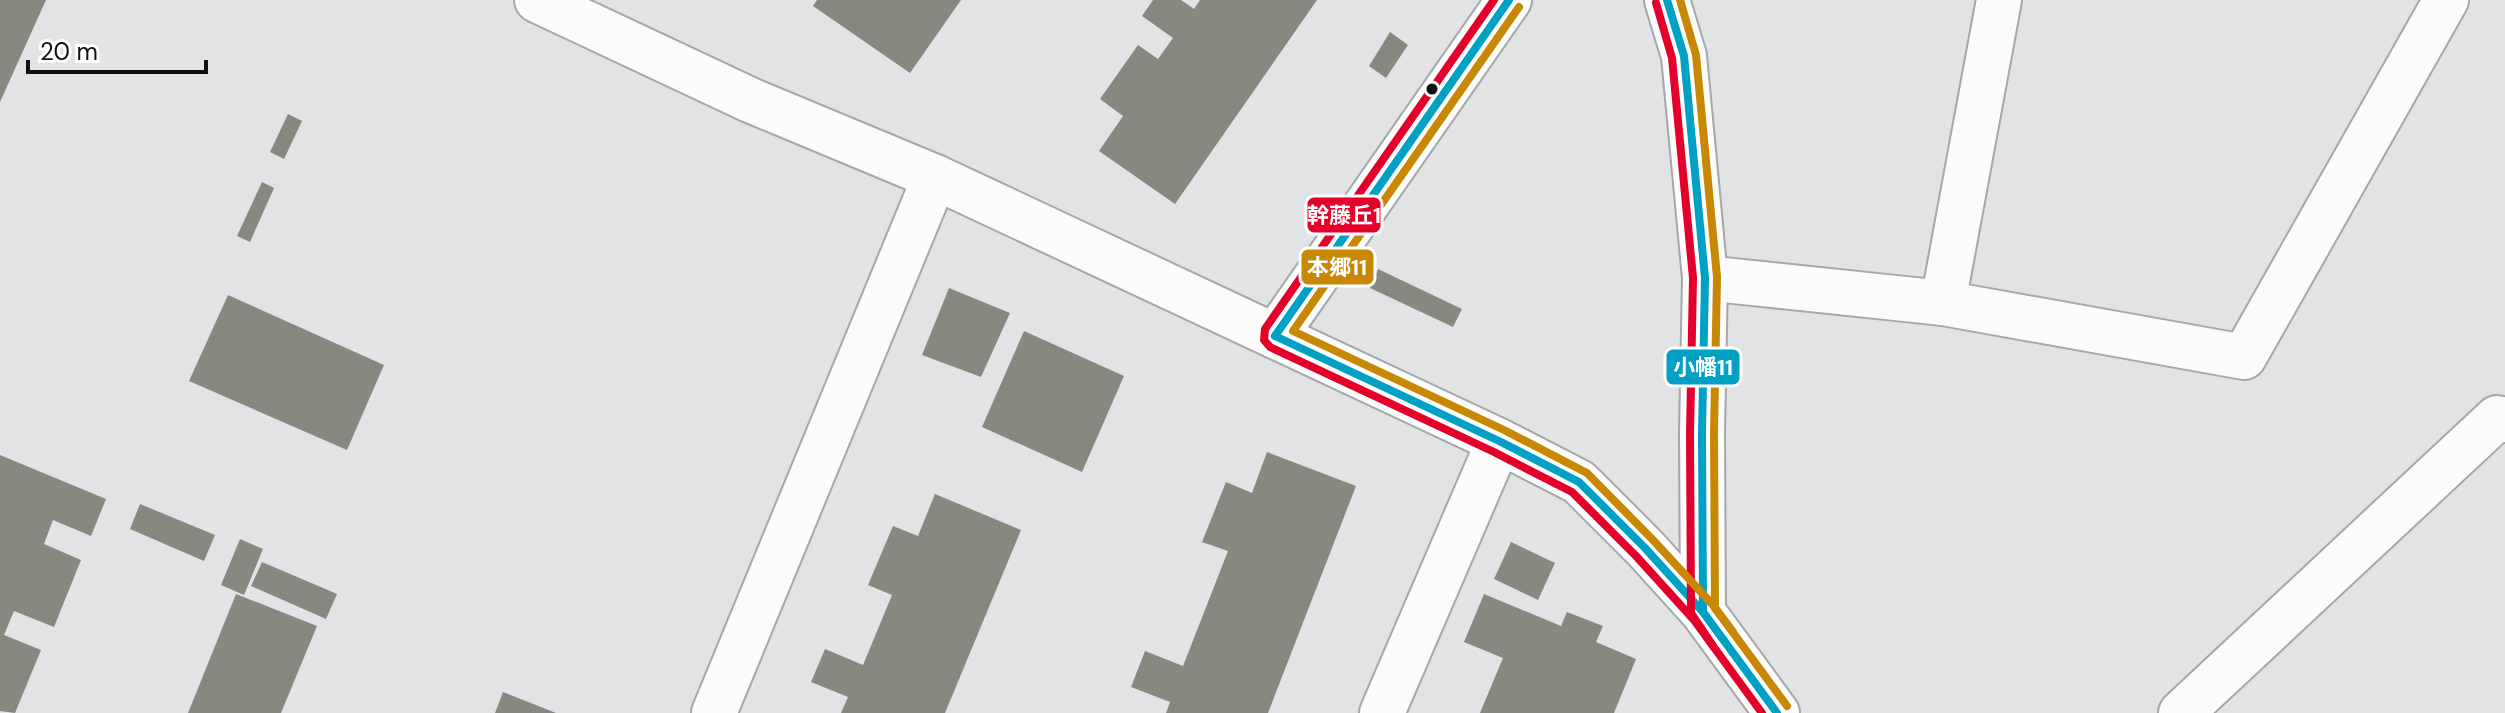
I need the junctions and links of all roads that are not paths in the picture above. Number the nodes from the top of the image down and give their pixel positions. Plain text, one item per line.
1 (537, 0) edge
2 (1509, 0) edge
3 (1667, 0) edge
4 (1999, 0) edge
5 (2446, 0) edge
6 (935, 177) junction
7 (1705, 278) junction
8 (1943, 303) junction
9 (1275, 336) junction
10 (2505, 420) edge
11 (1499, 441) junction
12 (1703, 612) junction
13 (714, 713) edge
14 (1382, 713) edge
15 (1777, 713) edge
16 (2181, 713) edge

1 - 6 street
2 - 9 street
3 - 7 street
4 - 8 street
5 - 8 street
6 - 9 street
6 - 13 street
7 - 8 street
7 - 12 street
9 - 11 street
10 - 16 street
11 - 12 street
11 - 14 street
12 - 15 street

